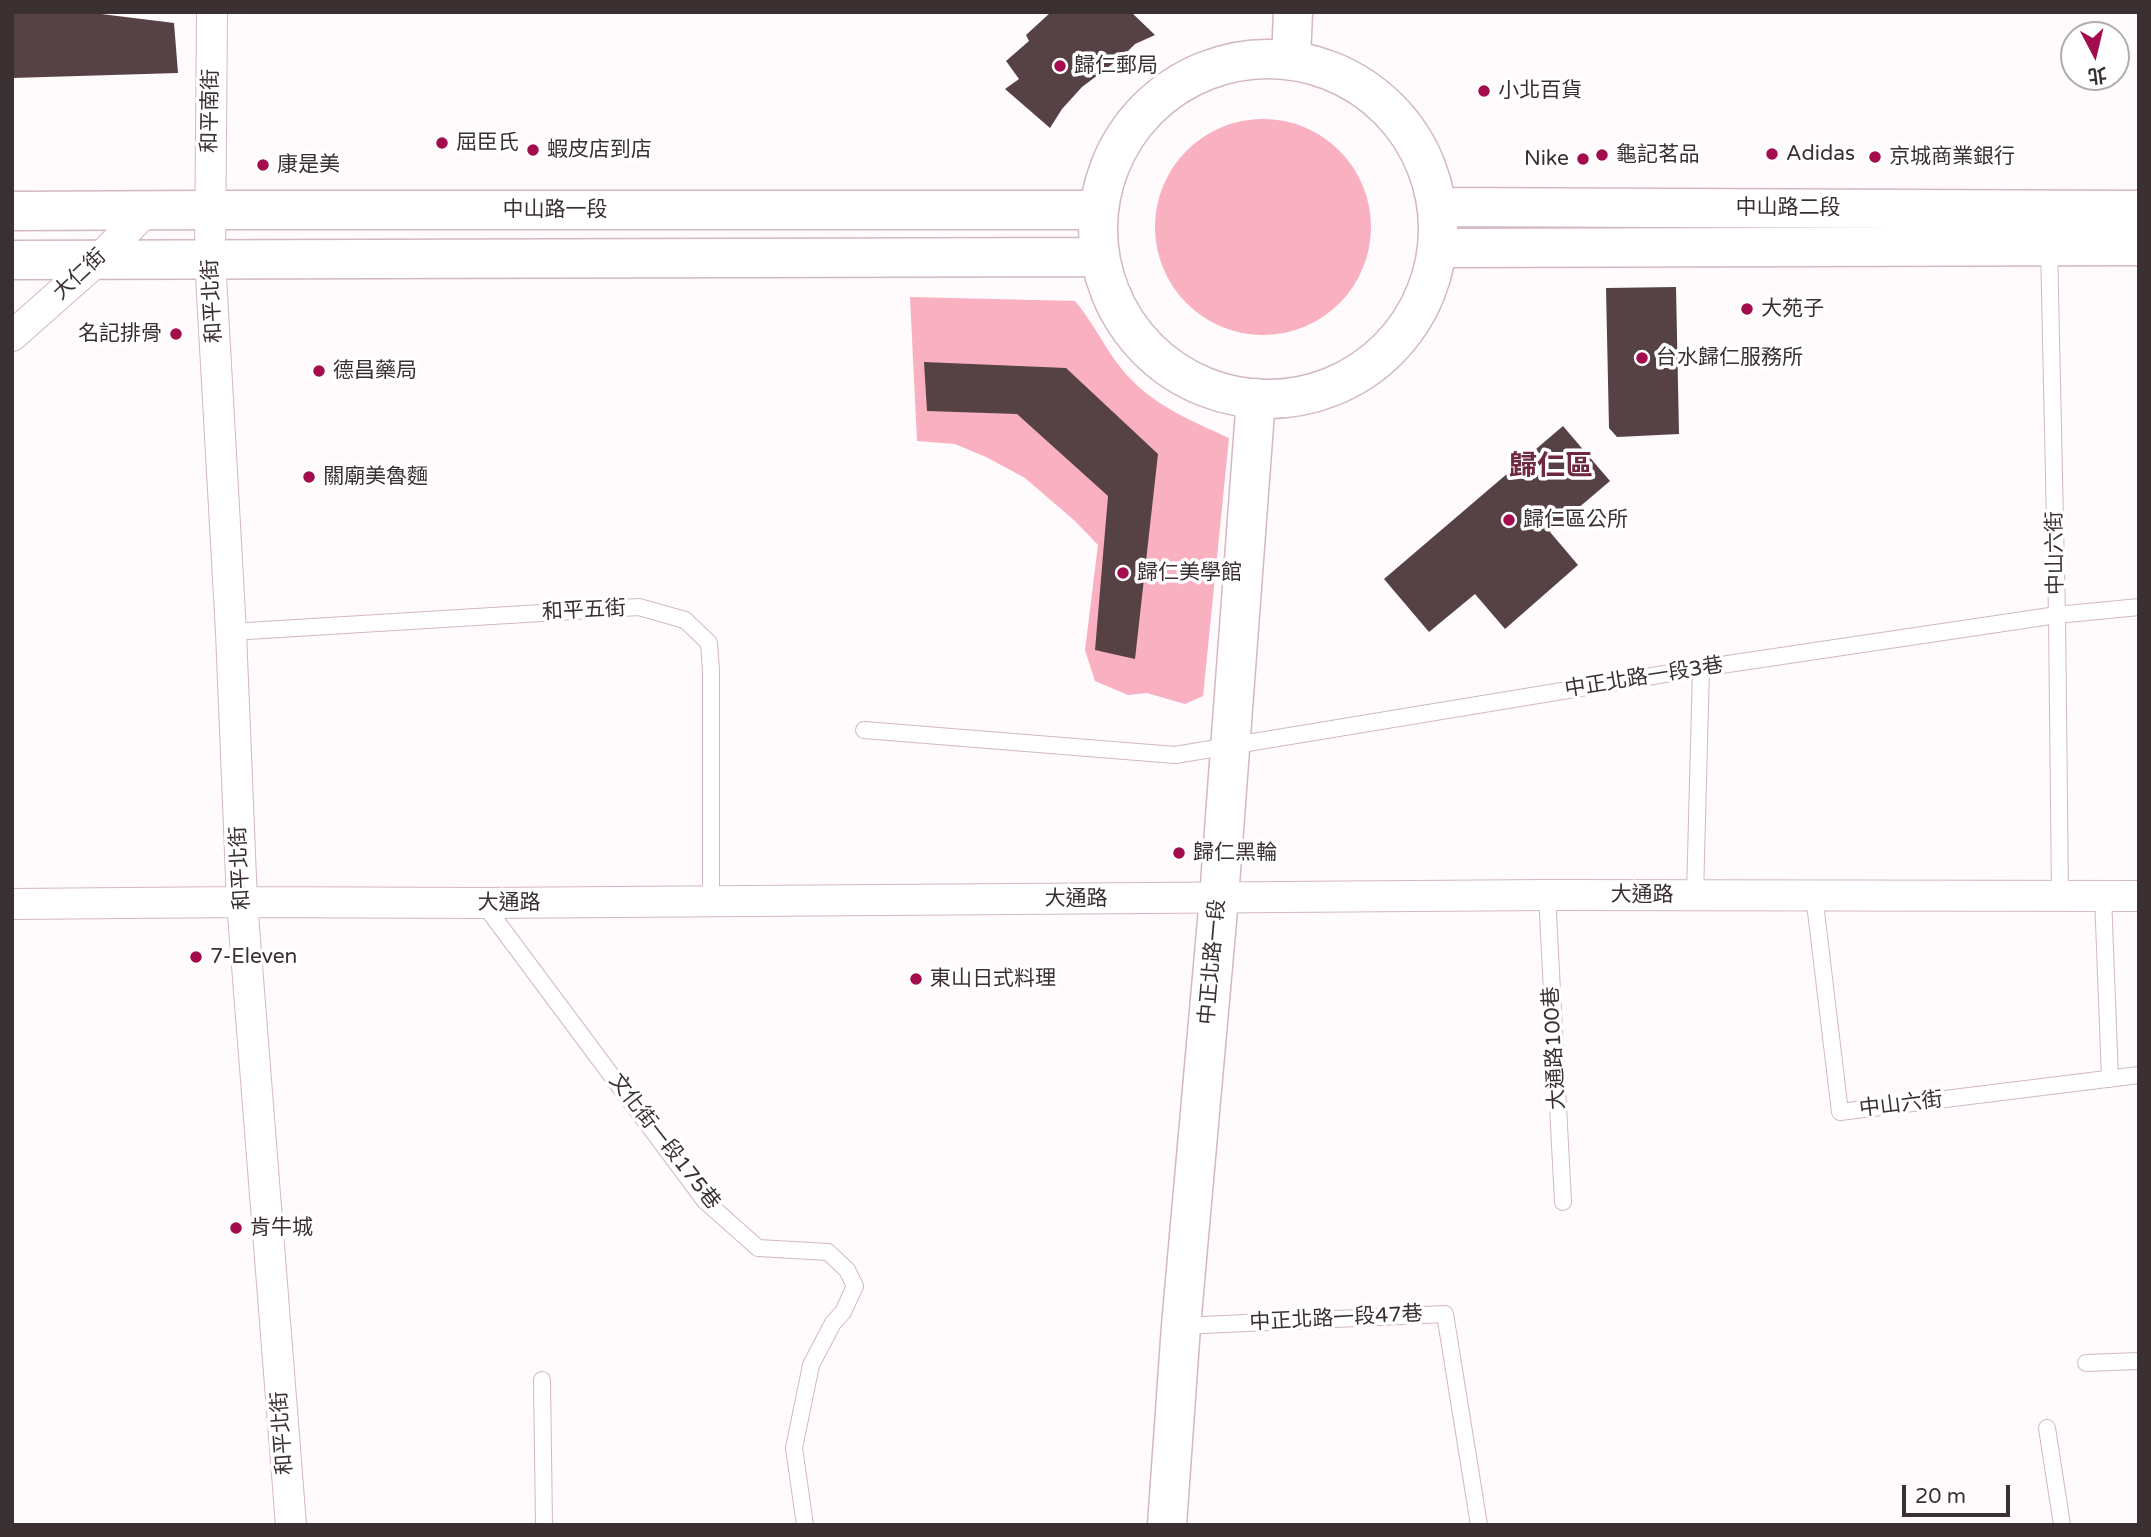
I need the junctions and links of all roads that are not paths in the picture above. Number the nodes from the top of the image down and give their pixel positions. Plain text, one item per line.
1 (212, 12) edge
2 (1293, 12) edge
3 (1291, 60) junction
4 (1437, 207) junction
5 (210, 210) junction
6 (1098, 210) junction
7 (2139, 210) edge
8 (12, 211) edge
9 (146, 211) junction
10 (2049, 228) junction
11 (2139, 246) edge
12 (1438, 248) junction
13 (1097, 257) junction
14 (210, 258) junction
15 (99, 259) junction
16 (12, 260) edge
17 (12, 336) edge
18 (1256, 398) junction
19 (2139, 607) edge
20 (2057, 615) junction
21 (231, 632) junction
22 (1701, 668) junction
23 (864, 730) dead end
24 (1231, 745) junction
25 (1547, 895) junction
26 (1695, 895) junction
27 (1814, 895) junction
28 (2103, 896) junction
29 (2139, 896) edge
30 (2060, 897) junction
31 (1219, 898) junction
32 (242, 902) junction
33 (711, 902) junction
34 (483, 903) junction
35 (12, 904) edge
36 (2139, 1075) edge
37 (2109, 1079) junction
38 (1563, 1202) dead end
39 (1181, 1326) junction
40 (2139, 1361) edge
41 (2086, 1363) dead end
42 (542, 1380) dead end
43 (2046, 1428) dead end
44 (290, 1525) edge
45 (544, 1525) edge
46 (805, 1525) edge
47 (1167, 1525) edge
48 (1479, 1525) edge
49 (2062, 1525) edge

1 - 5 street, 和平南街
2 - 3 main road
3 - 4 main road
3 - 6 main road
4 - 10 main road, 中山路二段
4 - 12 main road
5 - 6 main road, 中山路一段
5 - 9 main road, 中山路一段
5 - 14 street, 和平北街
6 - 13 main road
7 - 10 main road, 中山路二段
8 - 9 main road, 中山路一段
9 - 15 street, 大仁街
10 - 11 main road, 中山路二段
10 - 12 main road, 中山路二段
10 - 20 lane, 中山六街
12 - 18 main road
13 - 14 main road
13 - 18 main road
14 - 15 main road
14 - 21 street, 和平北街
15 - 16 main road
15 - 17 street, 大仁街
18 - 24 main road, 中正北路一段
19 - 20 lane, 中正北路一段3巷
20 - 22 lane, 中正北路一段3巷
20 - 30 lane, 中山六街
21 - 32 street, 和平北街
21 - 33 lane, 和平五街
22 - 24 lane, 中正北路一段3巷
22 - 26 lane
23 - 24 lane, 中正北路一段3巷
24 - 31 main road, 中正北路一段
25 - 26 street, 大通路
25 - 31 street, 大通路
25 - 38 lane, 大通路100巷
26 - 27 street, 大通路
27 - 30 street, 大通路
27 - 37 lane, 中山六街
28 - 29 street, 大通路
28 - 30 street, 大通路
28 - 37 lane
31 - 33 street, 大通路
31 - 39 main road, 中正北路一段
32 - 34 street, 大通路
32 - 35 street, 大通路
32 - 44 street, 和平北街
33 - 34 street, 大通路
34 - 46 lane, 文化街一段175巷
36 - 37 lane, 中山六街
39 - 47 main road, 中正北路一段
39 - 48 lane, 中正北路一段47巷
40 - 41 lane
42 - 45 lane
43 - 49 lane

